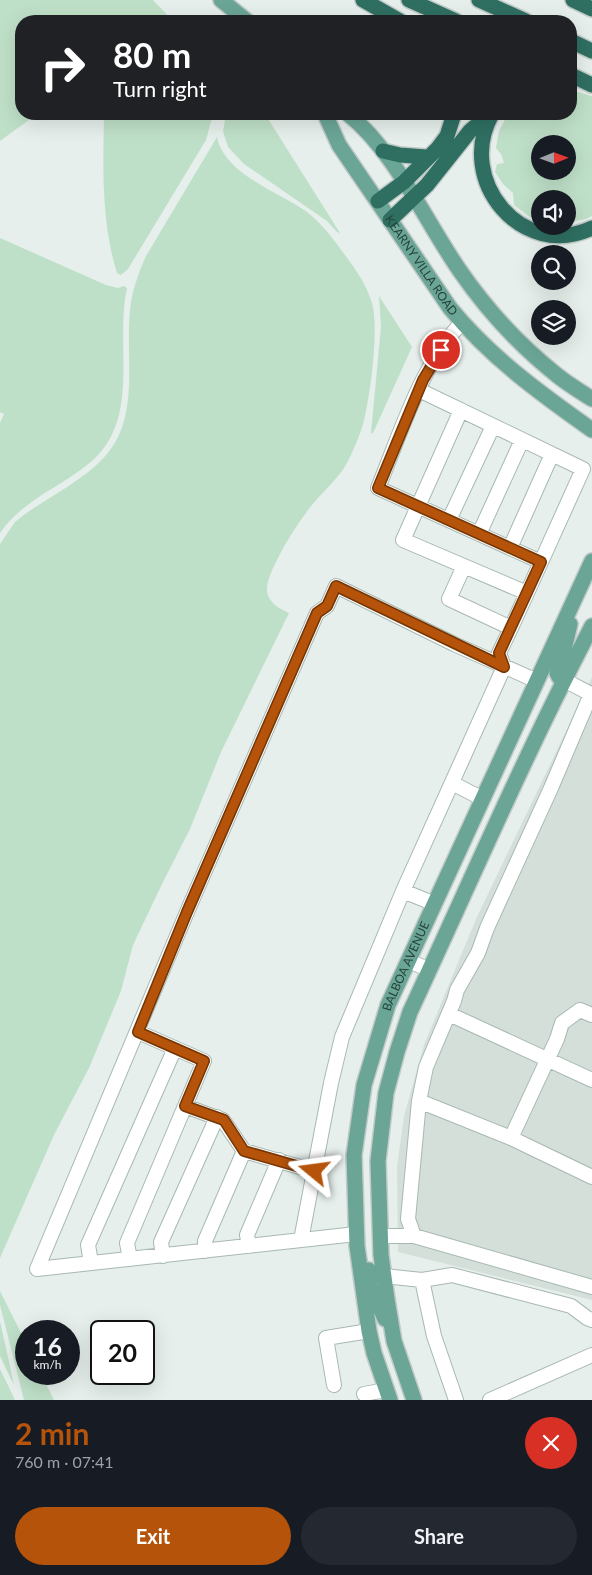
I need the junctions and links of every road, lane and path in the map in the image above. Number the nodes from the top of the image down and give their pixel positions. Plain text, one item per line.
1 (221, 0) edge
2 (363, 0) edge
3 (409, 0) edge
4 (479, 0) edge
5 (573, 0) edge
6 (592, 9) edge
7 (240, 15) edge
8 (389, 15) edge
9 (443, 15) edge
10 (513, 15) edge
11 (577, 45) edge
12 (592, 51) edge
13 (577, 78) edge
14 (577, 85) edge
15 (592, 86) edge
16 (328, 120) edge
17 (356, 120) edge
18 (452, 120) edge
19 (484, 120) edge
20 (489, 120) edge
21 (383, 150) junction
22 (426, 158) junction
23 (404, 182) junction
24 (413, 197) junction
25 (378, 201) junction
26 (390, 220) junction
27 (592, 228) edge
28 (462, 323) junction
29 (419, 390) junction
30 (592, 399) edge
31 (461, 410) junction
32 (493, 426) junction
33 (592, 430) edge
34 (522, 440) junction
35 (552, 454) junction
36 (418, 506) junction
37 (450, 520) junction
38 (479, 534) junction
39 (510, 548) junction
40 (592, 561) edge
41 (541, 562) junction
42 (464, 566) junction
43 (527, 593) junction
44 (575, 600) junction
45 (592, 626) edge
46 (511, 628) junction
47 (504, 667) junction
48 (564, 680) junction
49 (537, 681) junction
50 (592, 694) edge
51 (452, 783) junction
52 (482, 799) junction
53 (403, 891) junction
54 (436, 904) junction
55 (409, 961) junction
56 (430, 970) junction
57 (448, 1014) junction
58 (592, 1015) edge
59 (138, 1032) junction
60 (175, 1048) junction
61 (548, 1059) junction
62 (592, 1080) edge
63 (419, 1101) junction
64 (185, 1106) junction
65 (217, 1117) junction
66 (512, 1138) junction
67 (244, 1151) junction
68 (279, 1160) junction
69 (314, 1171) junction
70 (592, 1177) edge
71 (380, 1236) junction
72 (414, 1236) junction
73 (301, 1240) junction
74 (357, 1240) junction
75 (249, 1246) junction
76 (205, 1251) junction
77 (162, 1256) junction
78 (130, 1259) junction
79 (91, 1263) junction
80 (391, 1277) junction
81 (422, 1280) junction
82 (592, 1287) edge
83 (592, 1320) edge
84 (369, 1331) junction
85 (394, 1341) junction
86 (592, 1355) edge
87 (334, 1385) dead end
88 (364, 1394) dead end
89 (388, 1395) edge
90 (452, 1399) edge
91 (414, 1400) edge
92 (490, 1400) edge

1 - 7 main road
2 - 8 highway
3 - 9 highway
4 - 10 highway
5 - 6 highway
11 - 12 highway
13 - 15 highway
14 - 15 highway
16 - 25 main road, KEARNY VILLA ROAD
17 - 21 main road
18 - 22 highway
19 - 24 highway
20 - 27 highway
21 - 22 highway
21 - 23 main road
22 - 23 highway
23 - 24 main road
23 - 25 highway
24 - 26 highway
24 - 30 main road
25 - 26 main road, KEARNY VILLA ROAD
26 - 28 main road, KEARNY VILLA ROAD
28 - 29 lane
28 - 33 main road, KEARNY VILLA ROAD
29 - 31 lane
29 - 36 lane
31 - 32 lane
31 - 36 lane
32 - 34 lane
32 - 37 lane
34 - 35 lane
34 - 38 lane
35 - 39 lane
35 - 41 lane
36 - 37 lane
36 - 42 lane
37 - 38 lane
38 - 39 lane
39 - 41 lane
40 - 44 main road, BALBOA AVENUE
41 - 43 lane
42 - 43 lane
42 - 46 lane
43 - 46 lane
44 - 48 main road
44 - 49 main road, BALBOA AVENUE
45 - 48 main road, BALBOA AVENUE
46 - 47 lane
47 - 49 lane
47 - 51 lane
47 - 59 lane
48 - 50 lane
48 - 56 main road, BALBOA AVENUE
49 - 52 main road, BALBOA AVENUE
50 - 57 lane
51 - 52 lane
51 - 53 lane
52 - 54 main road, BALBOA AVENUE
53 - 54 lane
53 - 69 lane
54 - 55 main road, BALBOA AVENUE
55 - 56 lane
55 - 74 main road, BALBOA AVENUE
56 - 71 main road, BALBOA AVENUE
57 - 61 lane
57 - 63 lane
58 - 61 lane
59 - 60 lane
59 - 79 lane
60 - 64 lane
60 - 79 lane
61 - 62 lane
61 - 66 lane
63 - 66 lane
63 - 72 lane
64 - 65 lane
64 - 78 lane
65 - 67 lane
65 - 77 lane
66 - 70 lane
67 - 68 lane
67 - 76 lane
68 - 69 lane
68 - 75 lane
69 - 73 lane
71 - 72 lane
71 - 80 main road, BALBOA AVENUE
72 - 82 lane
73 - 74 lane
73 - 75 lane
74 - 84 main road, BALBOA AVENUE
74 - 85 main road
75 - 76 lane
76 - 77 lane
77 - 78 lane
78 - 79 lane
80 - 81 lane
80 - 85 main road, BALBOA AVENUE
81 - 83 lane
81 - 90 lane
84 - 87 lane
84 - 89 main road, BALBOA AVENUE
85 - 91 main road, BALBOA AVENUE
86 - 92 lane
88 - 89 lane

